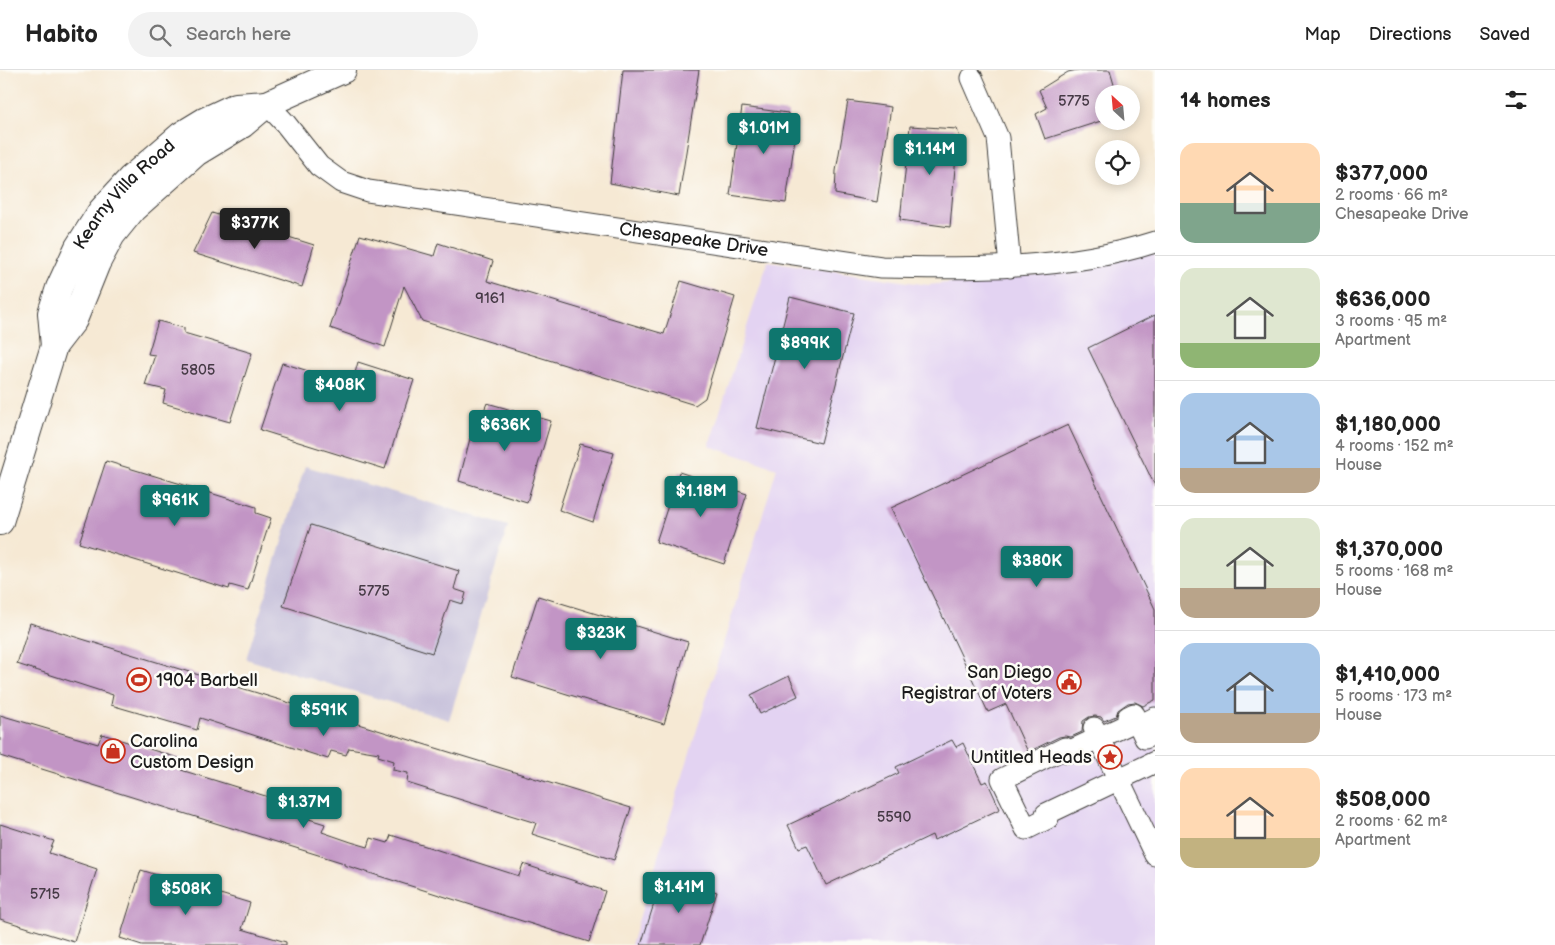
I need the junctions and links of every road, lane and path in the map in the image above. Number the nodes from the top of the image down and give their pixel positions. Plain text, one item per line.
1 (343, 70) edge
2 (972, 78) dead end
3 (267, 104) junction
4 (1155, 242) edge
5 (1010, 267) junction
6 (0, 522) edge
7 (1155, 718) edge
8 (1097, 733) junction
9 (1155, 762) edge
10 (1120, 779) junction
11 (1155, 855) edge

1 - 3 main road, Kearny Villa Road
2 - 5 street
3 - 5 street, Chesapeake Drive
3 - 6 main road, Kearny Villa Road
4 - 5 street, Chesapeake Drive
7 - 8 street
8 - 10 street
8 - 10 street
9 - 10 street
10 - 11 street

